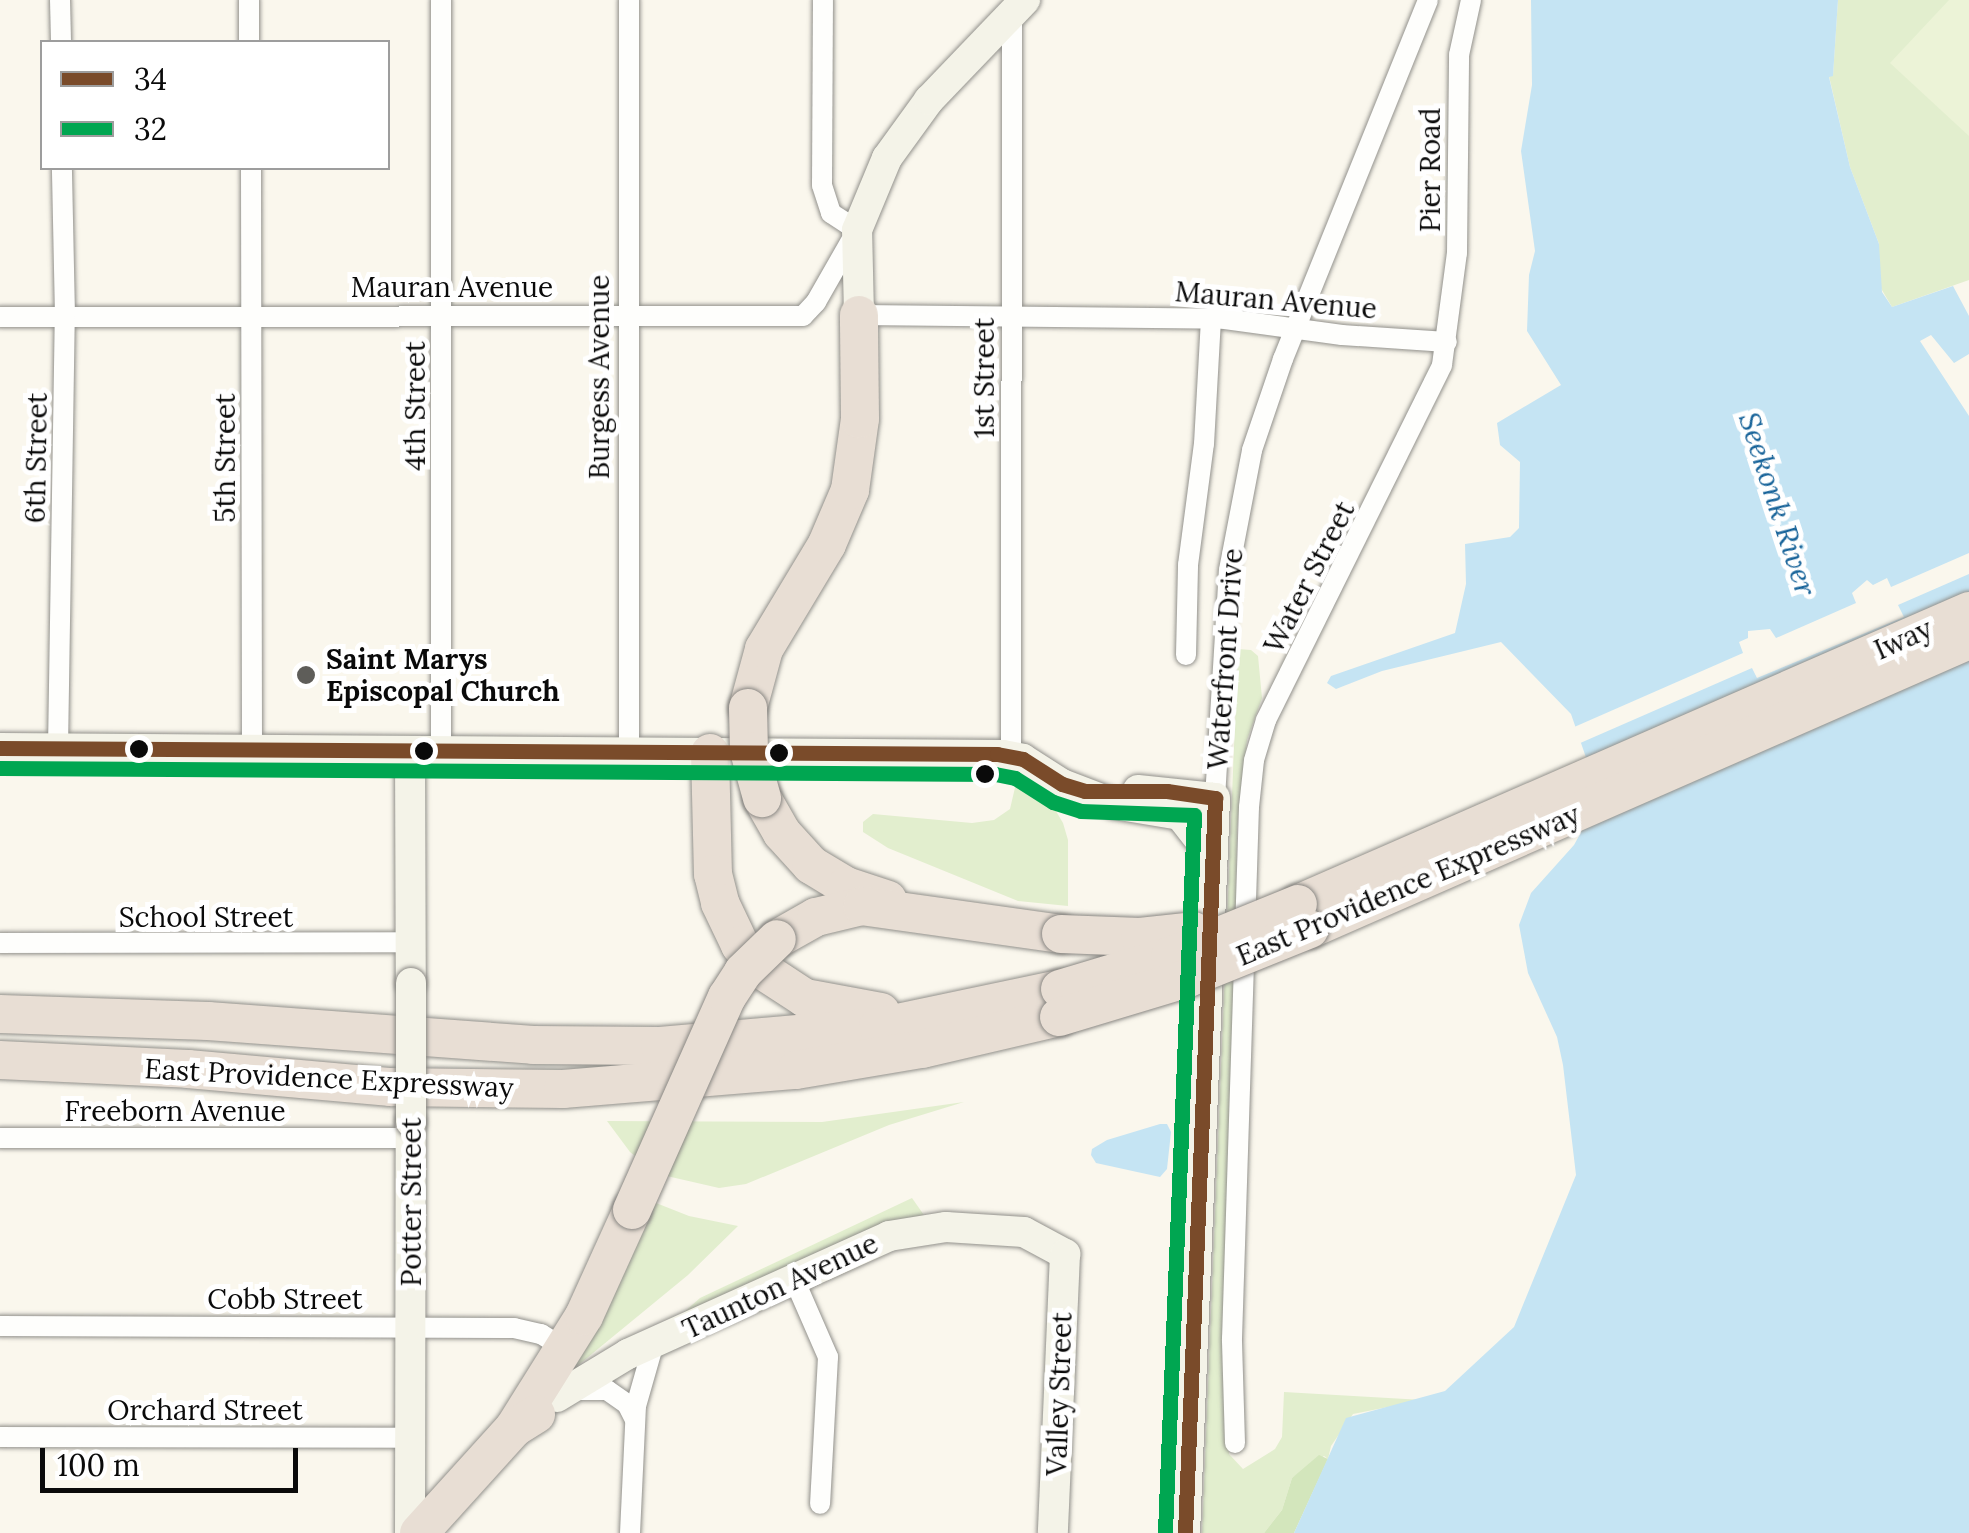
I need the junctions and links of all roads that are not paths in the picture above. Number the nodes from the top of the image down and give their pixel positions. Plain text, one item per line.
1 (60, 0) edge
2 (249, 0) edge
3 (440, 0) edge
4 (629, 0) edge
5 (823, 0) edge
6 (1428, 0) edge
7 (1472, 0) edge
8 (1016, 4) edge
9 (60, 40) edge
10 (249, 40) edge
11 (62, 170) edge
12 (251, 170) edge
13 (857, 230) junction
14 (444, 314) junction
15 (254, 315) junction
16 (626, 315) junction
17 (860, 315) junction
18 (65, 316) junction
19 (0, 317) edge
20 (1012, 317) junction
21 (1211, 318) junction
22 (1296, 329) junction
23 (1447, 342) junction
24 (1969, 610) edge
25 (1969, 640) edge
26 (1186, 656) dead end
27 (1843, 681) junction
28 (0, 748) edge
29 (58, 749) junction
30 (252, 749) junction
31 (410, 752) junction
32 (710, 752) junction
33 (442, 753) junction
34 (629, 753) junction
35 (1010, 756) junction
36 (1086, 791) junction
37 (1215, 798) junction
38 (1166, 811) junction
39 (1212, 868) junction
40 (1298, 904) junction
41 (953, 916) junction
42 (411, 942) junction
43 (0, 943) edge
44 (1060, 1003) junction
45 (988, 1006) junction
46 (0, 1014) edge
47 (0, 1060) edge
48 (411, 1130) junction
49 (0, 1138) edge
50 (1065, 1254) joint
51 (794, 1279) junction
52 (0, 1326) edge
53 (410, 1328) junction
54 (654, 1343) junction
55 (565, 1349) junction
56 (557, 1396) junction
57 (634, 1418) junction
58 (514, 1428) junction
59 (0, 1437) edge
60 (410, 1438) junction
61 (1235, 1443) dead end
62 (820, 1504) dead end
63 (410, 1533) edge
64 (420, 1533) edge
65 (630, 1533) edge
66 (1053, 1533) edge
67 (1186, 1533) edge

1 - 9 street
2 - 10 street
3 - 14 street, 4th Street
4 - 16 street, Burgess Avenue
5 - 13 street
6 - 22 street, Waterfront Drive
7 - 23 street, Pier Road
8 - 13 main road
8 - 20 street, 1st Street
11 - 18 street, 6th Street
12 - 15 street, 5th Street
13 - 16 street, Mauran Avenue
13 - 17 main road
14 - 15 street, Mauran Avenue
14 - 16 street, Mauran Avenue
14 - 33 street, 4th Street
15 - 18 street, Mauran Avenue
15 - 30 street, 5th Street
16 - 34 street, Burgess Avenue
17 - 20 street, Mauran Avenue
17 - 41 highway, bridge
18 - 19 street, Mauran Avenue
18 - 29 street, 6th Street
20 - 21 street, Mauran Avenue
20 - 35 street, 1st Street
21 - 22 street, Mauran Avenue
21 - 26 street
22 - 23 street, Mauran Avenue
22 - 37 street, Waterfront Drive
23 - 61 street, Water Street
24 - 27 highway, Iway
25 - 27 highway, Iway
27 - 40 highway, East Providence Expressway
27 - 44 highway, East Providence Expressway, bridge
28 - 29 main road
29 - 30 main road
30 - 31 main road
31 - 33 main road
31 - 42 main road, Potter Street
32 - 34 main road
32 - 35 main road
32 - 45 highway
33 - 34 main road
35 - 36 main road
36 - 37 main road
36 - 38 main road
37 - 38 main road
37 - 39 main road, Waterfront Drive
38 - 39 main road
39 - 67 main road, Waterfront Drive
40 - 41 highway, bridge
40 - 44 highway, East Providence Expressway, bridge
41 - 55 highway, Taunton Avenue, bridge
42 - 43 street, School Street
42 - 48 main road, Potter Street, bridge
44 - 45 highway, East Providence Expressway
44 - 47 highway, East Providence Expressway
45 - 46 highway, East Providence Expressway
48 - 49 street, Freeborn Avenue
48 - 53 main road, Potter Street
50 - 51 main road, Taunton Avenue
50 - 66 main road, Valley Street
51 - 54 main road, Taunton Avenue
51 - 62 street
52 - 53 street, Cobb Street
53 - 55 street, Cobb Street
53 - 60 main road, Potter Street
54 - 56 main road, Taunton Avenue
54 - 57 street
55 - 58 highway, Taunton Avenue
56 - 57 street
56 - 58 highway, Taunton Avenue
57 - 65 street
58 - 64 highway, Taunton Avenue
59 - 60 street, Orchard Street
60 - 63 main road, Potter Street

